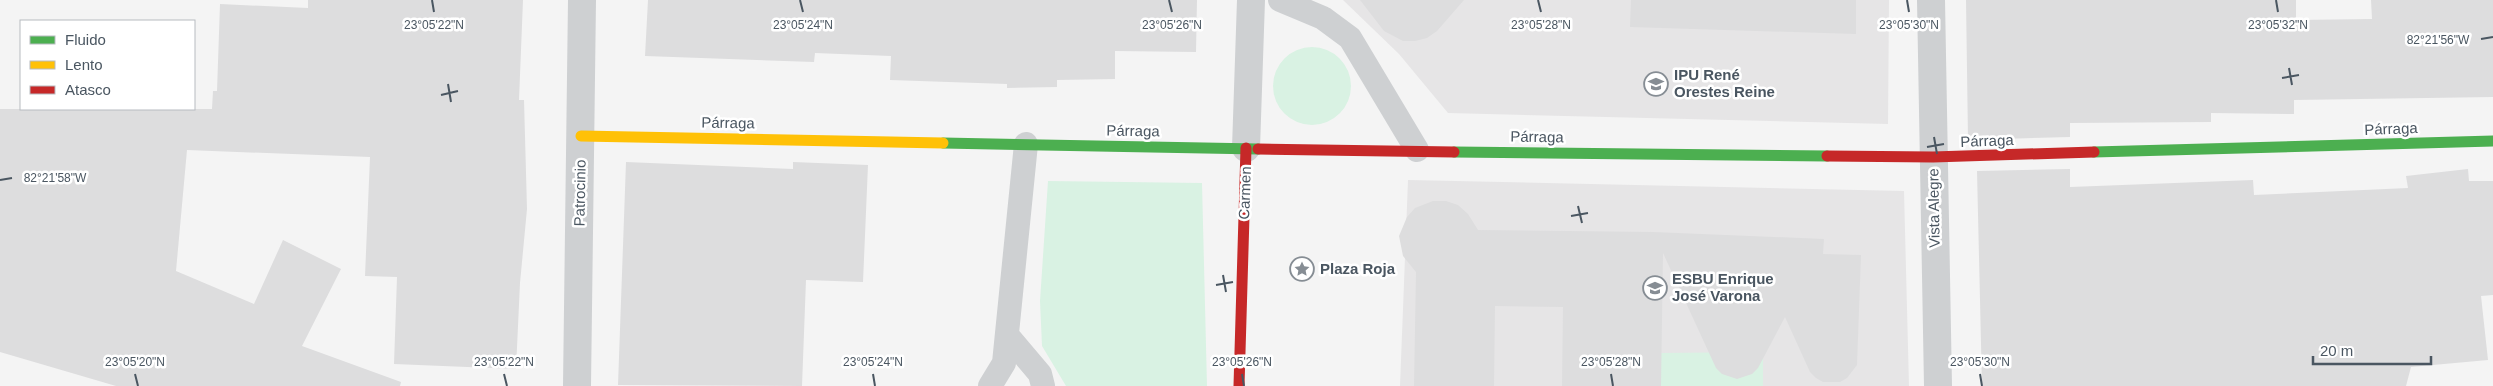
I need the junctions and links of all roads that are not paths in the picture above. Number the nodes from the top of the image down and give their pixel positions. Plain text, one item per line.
1 (582, 0) edge
2 (1250, 0) edge
3 (1280, 0) edge
4 (1931, 0) edge
5 (581, 136) junction
6 (2493, 140) edge
7 (1026, 144) junction
8 (1246, 148) junction
9 (1417, 150) junction
10 (1933, 157) junction
11 (1007, 335) junction
12 (577, 386) edge
13 (990, 386) edge
14 (1043, 386) edge
15 (1239, 386) edge
16 (1938, 386) edge

1 - 5 street, Patrocinio
2 - 8 street, Carmen
3 - 9 lane
4 - 10 street, Vista Alegre
5 - 7 street, Párraga
5 - 12 street, Patrocinio
6 - 10 street, Párraga
7 - 8 street, Párraga
7 - 11 lane
8 - 9 street, Párraga
8 - 15 street, Carmen
9 - 10 street, Párraga
10 - 16 street, Vista Alegre
11 - 13 lane
11 - 14 lane

